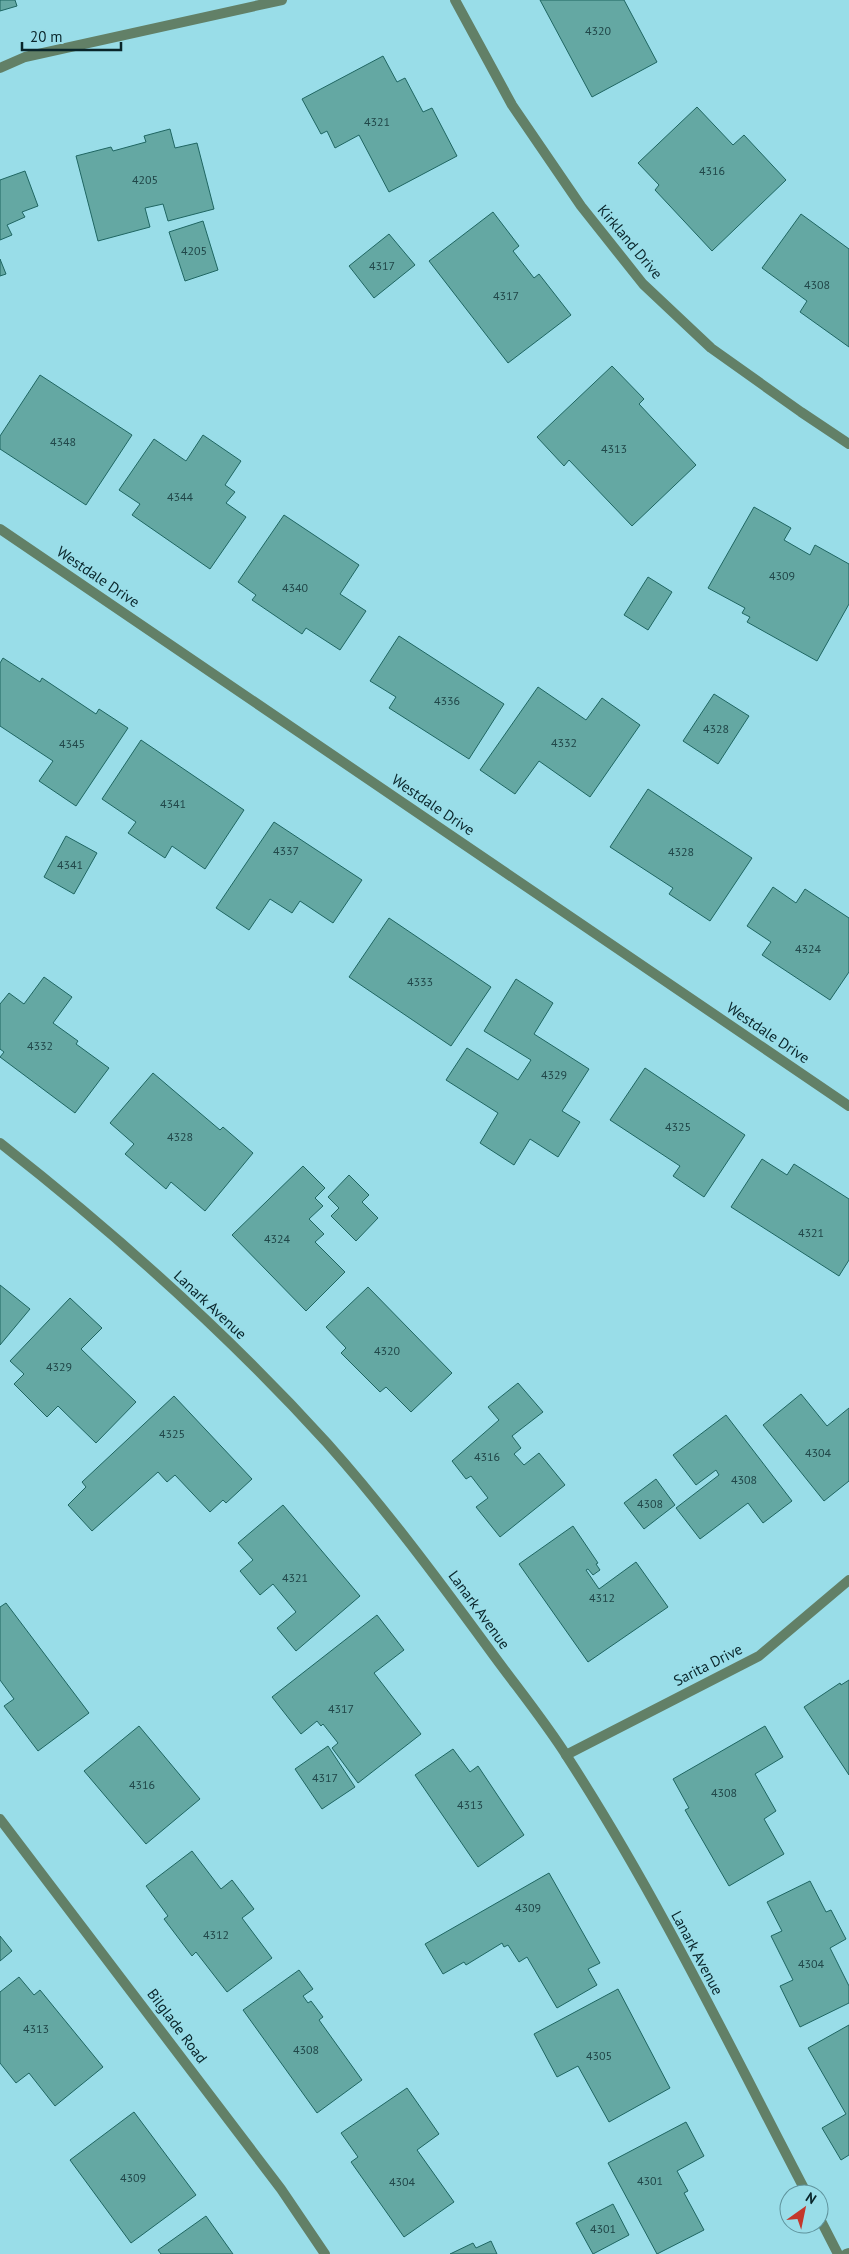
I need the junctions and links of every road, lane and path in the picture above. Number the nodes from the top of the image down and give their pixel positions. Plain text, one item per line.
1 (282, 0) edge
2 (455, 0) edge
3 (0, 68) edge
4 (849, 444) edge
5 (0, 529) edge
6 (849, 1106) edge
7 (0, 1143) edge
8 (849, 1580) edge
9 (566, 1755) junction
10 (0, 1819) edge
11 (802, 2184) edge
12 (828, 2234) edge
13 (326, 2254) edge
14 (838, 2254) edge

1 - 3 street
2 - 4 street, Kirkland Drive
5 - 6 street, Westdale Drive
7 - 9 street, Lanark Avenue
8 - 9 street, Sarita Drive
9 - 11 street, Lanark Avenue
10 - 13 street, Bilglade Road
12 - 14 street

